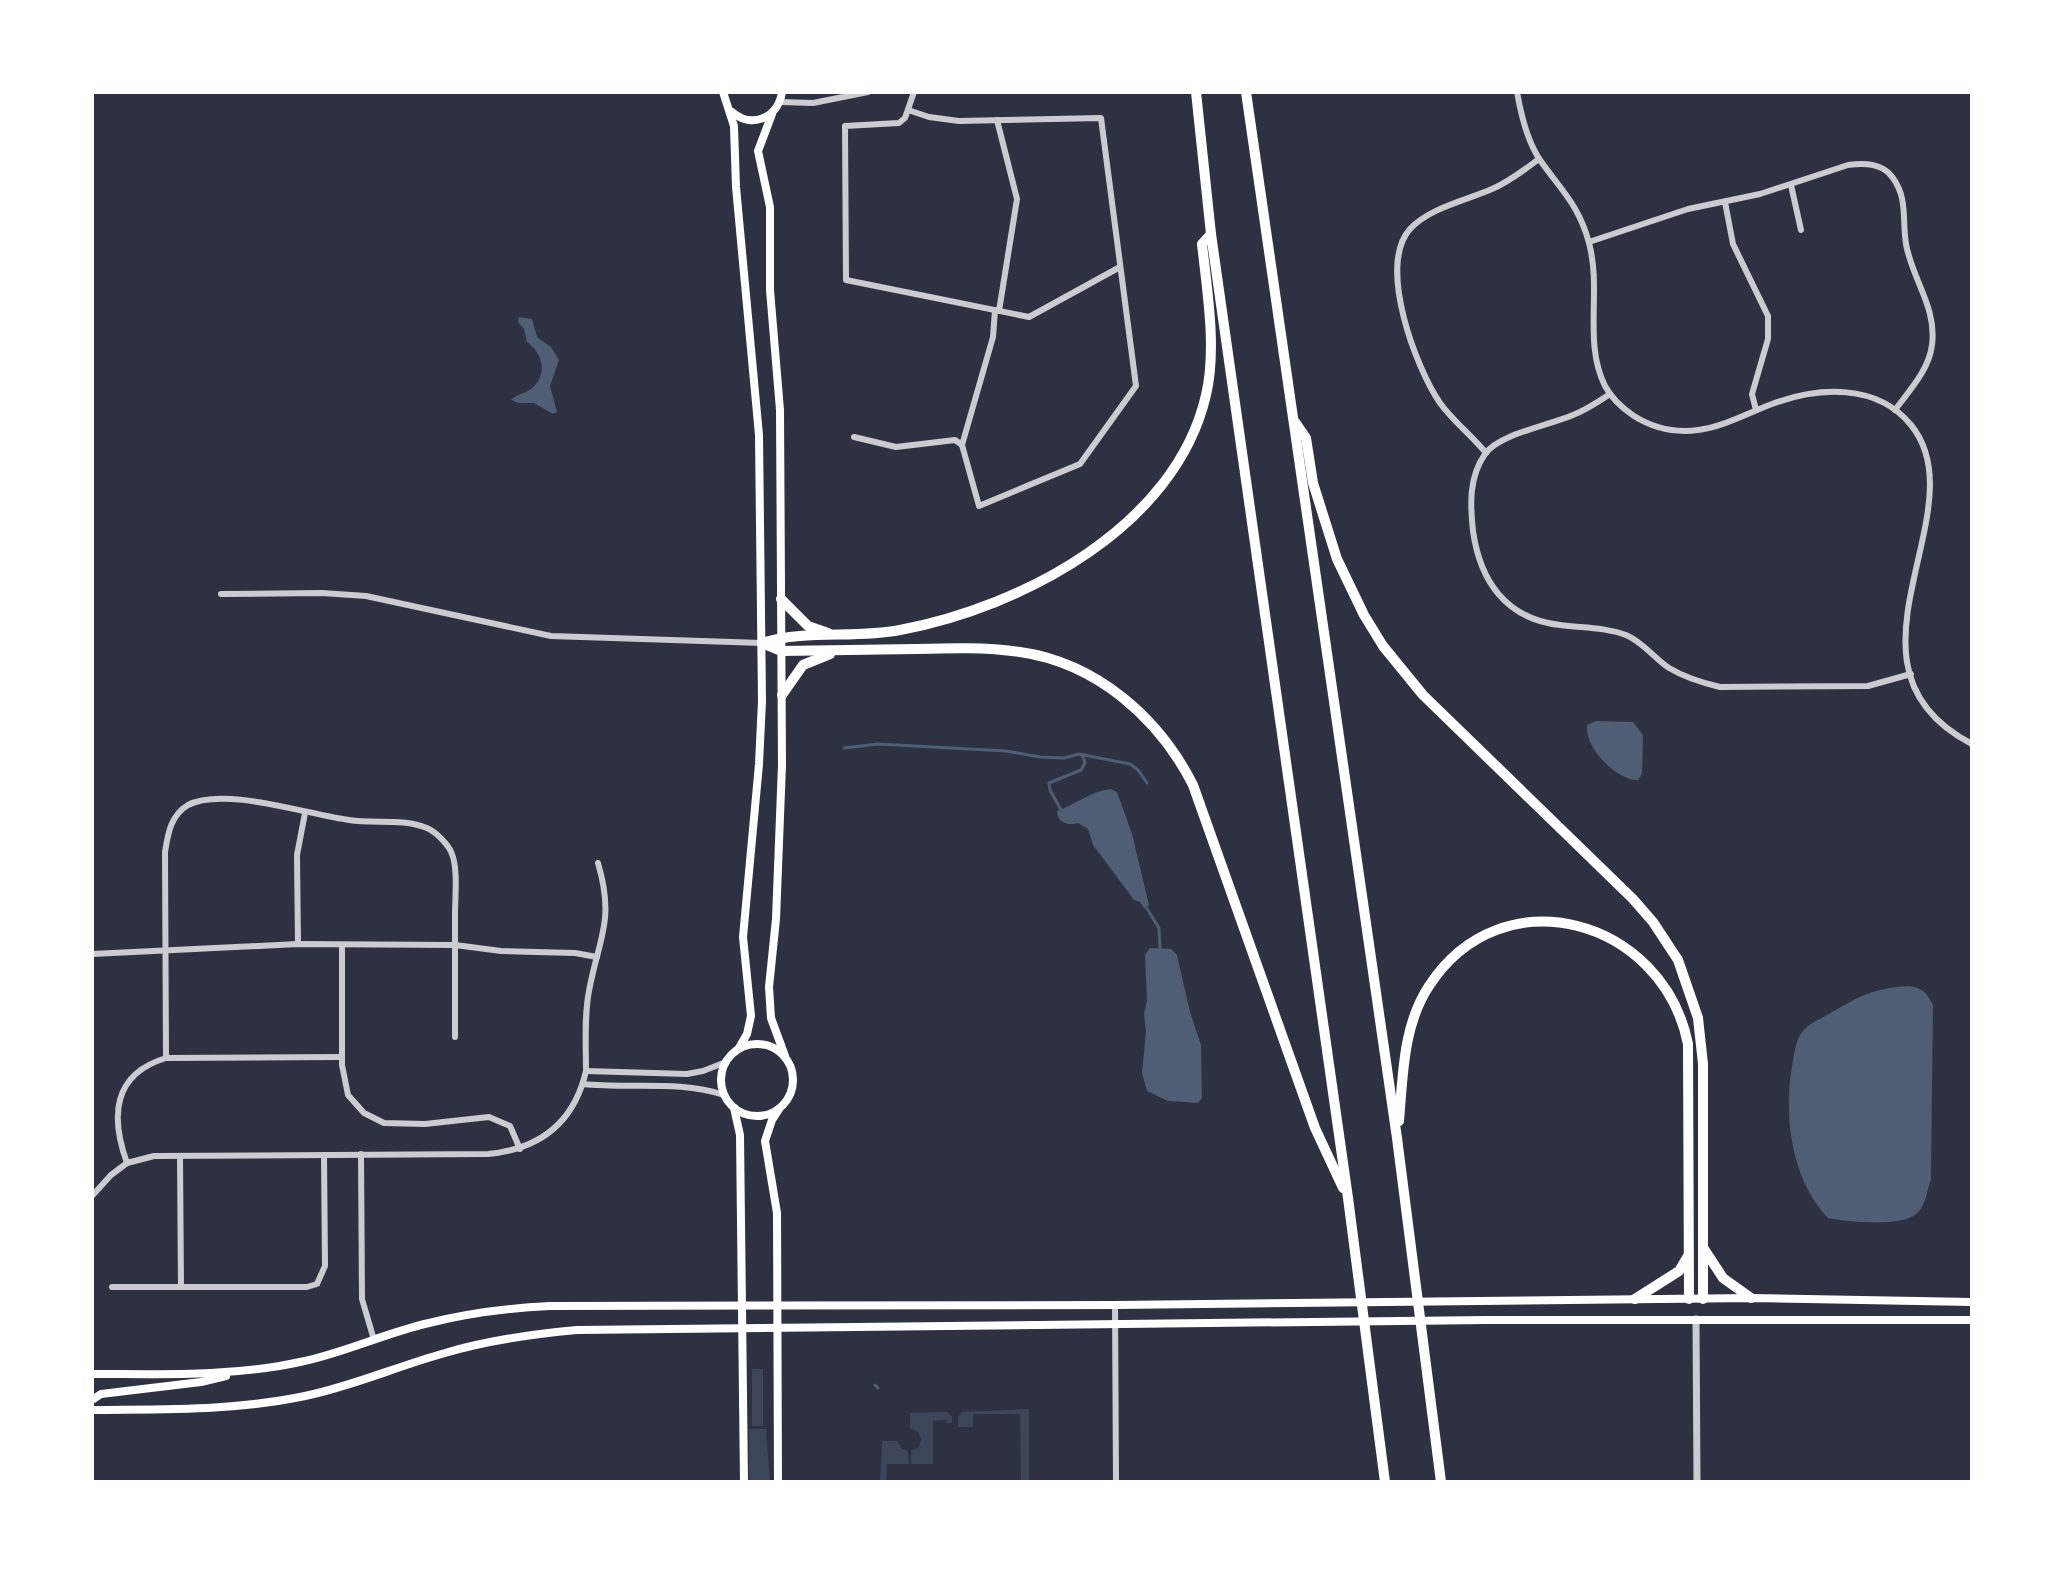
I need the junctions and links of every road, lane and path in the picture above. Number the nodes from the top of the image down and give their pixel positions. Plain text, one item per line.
1 (723, 92) edge
2 (868, 92) edge
3 (914, 92) edge
4 (1196, 92) edge
5 (1246, 92) edge
6 (1517, 92) edge
7 (781, 97) edge
8 (728, 108) junction
9 (908, 110) junction
10 (772, 114) junction
11 (997, 120) junction
12 (1539, 159) junction
13 (1791, 185) junction
14 (1725, 202) junction
15 (1801, 230) dead end
16 (1211, 234) junction
17 (1589, 242) junction
18 (1120, 267) junction
19 (997, 310) junction
20 (1610, 394) junction
21 (1756, 410) junction
22 (1895, 410) junction
23 (1294, 420) junction
24 (854, 437) dead end
25 (962, 445) junction
26 (1486, 453) junction
27 (221, 594) dead end
28 (781, 599) junction
29 (833, 635) junction
30 (781, 637) junction
31 (762, 643) junction
32 (842, 650) junction
33 (781, 651) junction
34 (1911, 674) junction
35 (782, 695) junction
36 (1972, 744) edge
37 (305, 813) junction
38 (598, 863) dead end
39 (298, 944) junction
40 (455, 945) junction
41 (342, 946) junction
42 (167, 949) junction
43 (92, 954) edge
44 (597, 957) junction
45 (455, 1037) dead end
46 (739, 1048) junction
47 (785, 1056) junction
48 (342, 1057) junction
49 (166, 1058) junction
50 (726, 1062) junction
51 (586, 1071) junction
52 (583, 1084) junction
53 (724, 1095) junction
54 (734, 1108) junction
55 (779, 1109) junction
56 (1397, 1138) junction
57 (520, 1149) junction
58 (361, 1154) junction
59 (324, 1155) junction
60 (180, 1156) junction
61 (127, 1163) junction
62 (92, 1196) edge
63 (1348, 1198) junction
64 (1703, 1247) junction
65 (1689, 1255) junction
66 (112, 1287) dead end
67 (181, 1287) junction
68 (1751, 1298) junction
69 (1635, 1299) junction
70 (1689, 1299) junction
71 (1703, 1299) junction
72 (1972, 1302) edge
73 (777, 1305) junction
74 (1115, 1305) junction
75 (743, 1306) junction
76 (1696, 1319) junction
77 (1972, 1320) edge
78 (1115, 1325) junction
79 (777, 1329) junction
80 (743, 1330) junction
81 (374, 1340) junction
82 (262, 1368) junction
83 (92, 1374) edge
84 (92, 1400) edge
85 (92, 1410) edge
86 (744, 1482) edge
87 (778, 1482) edge
88 (1116, 1482) edge
89 (1385, 1482) edge
90 (1441, 1482) edge
91 (1697, 1482) edge

1 - 8 main road
2 - 7 street
3 - 9 street
4 - 16 highway
5 - 23 highway
6 - 12 street
7 - 10 main road
8 - 10 main road
8 - 31 main road
9 - 11 street
9 - 19 street
10 - 28 main road
11 - 18 street
11 - 19 street
12 - 17 street
12 - 26 street
13 - 14 street
13 - 15 street
13 - 22 street
14 - 17 street
14 - 21 street
16 - 29 highway
16 - 63 highway
17 - 20 street
18 - 19 street
18 - 25 street
19 - 25 street
20 - 21 street
20 - 26 street
21 - 22 street
22 - 34 street
23 - 56 highway
23 - 64 highway
24 - 25 street
26 - 34 street
27 - 31 street
28 - 29 highway
28 - 30 main road
29 - 30 highway
30 - 31 highway
30 - 33 main road
31 - 33 highway
31 - 46 main road
32 - 33 highway
32 - 35 highway
32 - 63 highway
33 - 35 main road
34 - 36 street
35 - 47 main road
37 - 39 street
37 - 40 street
37 - 42 street
38 - 44 street
39 - 41 street
39 - 42 street
40 - 41 street
40 - 44 street
40 - 45 street
41 - 48 street
42 - 43 street
42 - 49 street
44 - 51 street
46 - 47 main road
46 - 50 main road
47 - 55 main road
48 - 49 street
48 - 57 street
49 - 61 street
50 - 51 street
50 - 53 main road
51 - 52 street
52 - 53 street
52 - 57 street
53 - 54 main road
54 - 55 main road
54 - 75 main road
55 - 73 main road
56 - 65 highway
56 - 90 highway
57 - 58 street
58 - 59 street
58 - 81 street
59 - 60 street
59 - 67 street
60 - 61 street
60 - 67 street
61 - 62 street
63 - 89 highway
64 - 68 highway
64 - 71 highway
65 - 69 highway
65 - 70 highway
66 - 67 street
68 - 71 main road
68 - 72 main road
69 - 70 main road
69 - 74 main road
70 - 71 main road
70 - 76 main road
71 - 76 main road
73 - 74 main road
73 - 75 main road
73 - 79 main road
74 - 78 street
75 - 80 main road
75 - 81 main road
76 - 77 main road
76 - 78 main road
76 - 91 street
78 - 79 main road
78 - 88 street
79 - 80 main road
79 - 87 main road
80 - 85 main road
80 - 86 main road
81 - 82 main road
82 - 83 main road
82 - 84 main road

